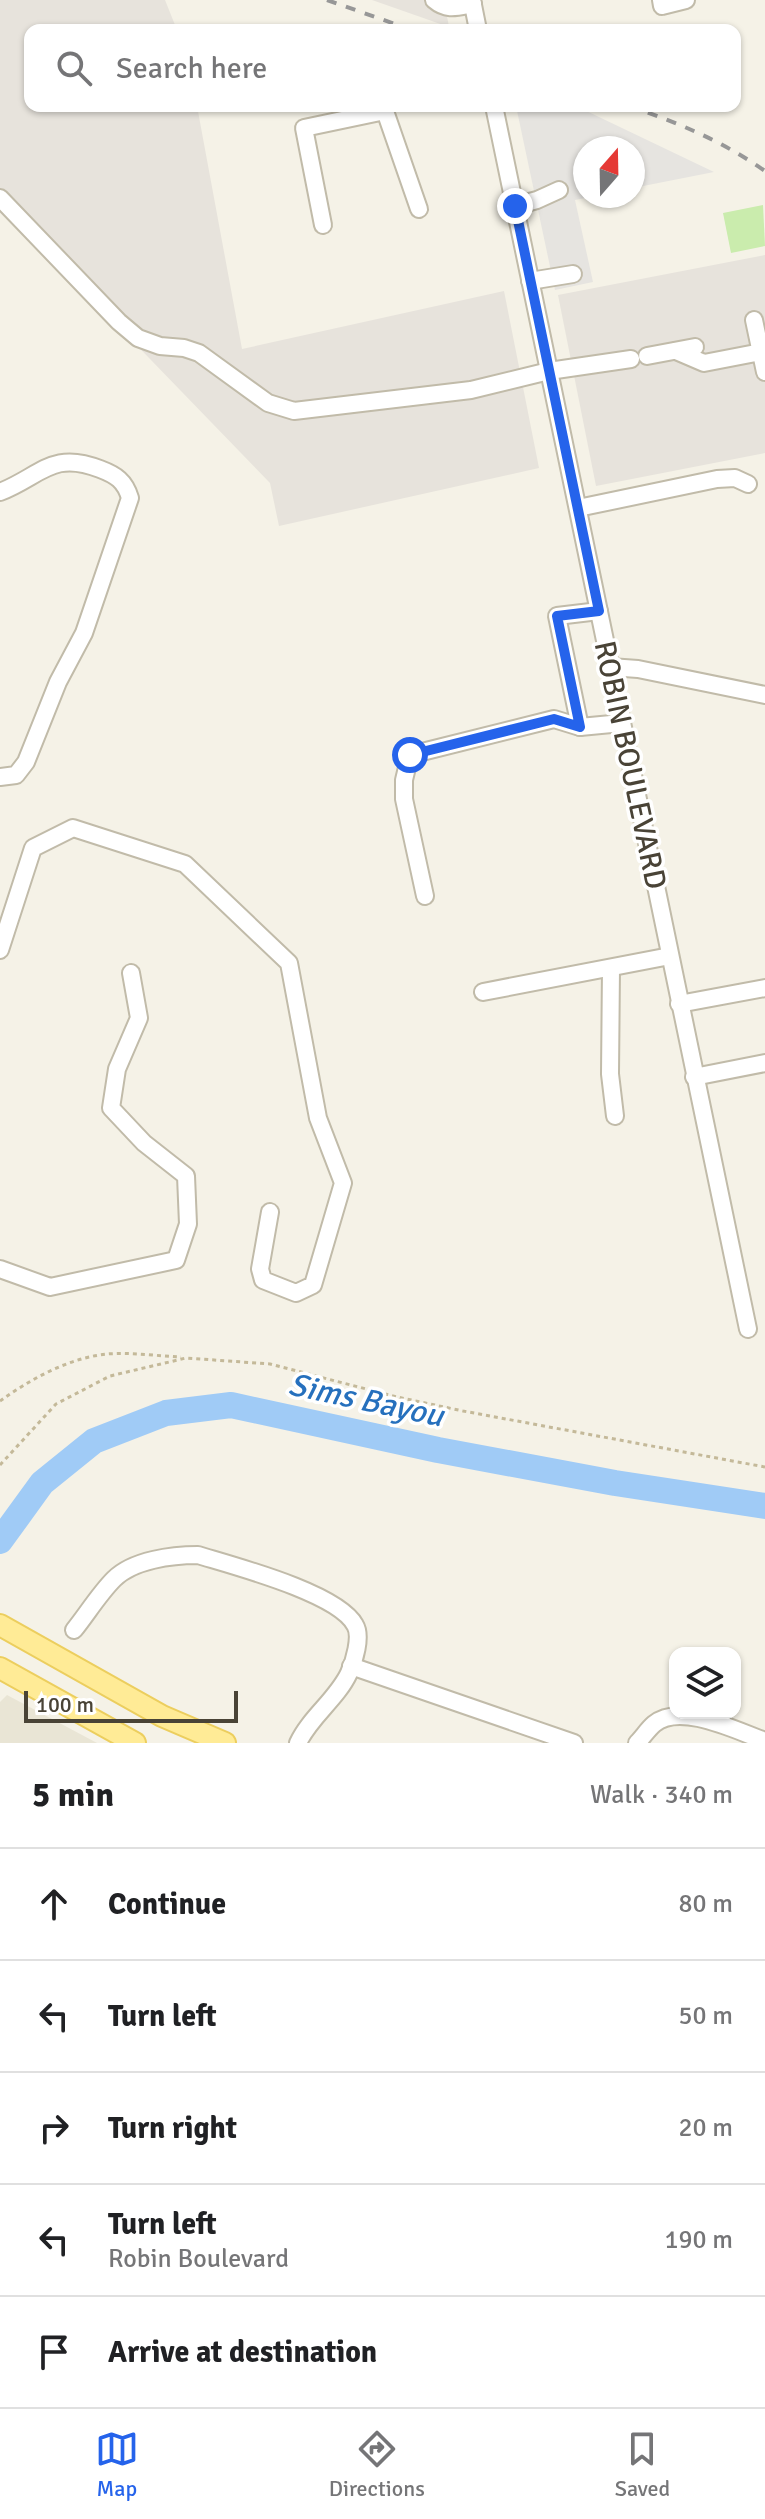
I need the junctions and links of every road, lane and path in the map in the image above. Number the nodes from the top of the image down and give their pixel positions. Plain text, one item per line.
1 (434, 0) edge
2 (661, 0) edge
3 (686, 0) edge
4 (473, 2) edge
5 (477, 24) edge
6 (370, 112) edge
7 (387, 112) edge
8 (495, 112) edge
9 (559, 190) dead end
10 (0, 198) edge
11 (515, 206) junction
12 (419, 209) dead end
13 (323, 225) dead end
14 (573, 274) dead end
15 (530, 281) junction
16 (754, 320) dead end
17 (695, 347) dead end
18 (676, 351) junction
19 (761, 352) junction
20 (549, 371) junction
21 (765, 372) edge
22 (748, 484) dead end
23 (0, 492) edge
24 (578, 508) junction
25 (599, 611) junction
26 (610, 667) junction
27 (765, 695) edge
28 (622, 723) junction
29 (580, 727) junction
30 (0, 777) edge
31 (425, 896) dead end
32 (0, 950) edge
33 (670, 956) junction
34 (611, 968) junction
35 (131, 973) dead end
36 (765, 988) edge
37 (483, 992) dead end
38 (679, 1004) junction
39 (765, 1063) edge
40 (694, 1077) junction
41 (615, 1116) dead end
42 (270, 1212) dead end
43 (0, 1269) edge
44 (748, 1329) dead end
45 (186, 1358) junction
46 (0, 1401) edge
47 (0, 1465) edge
48 (765, 1467) edge
49 (0, 1625) edge
50 (74, 1630) dead end
51 (351, 1666) junction
52 (3, 1670) edge
53 (765, 1741) edge
54 (135, 1743) edge
55 (225, 1743) edge
56 (298, 1743) edge
57 (574, 1743) edge
58 (637, 1743) edge

1 - 4 street
2 - 3 street
4 - 5 street
6 - 13 street
7 - 12 street
8 - 11 street, ROBIN BOULEVARD
9 - 11 street
10 - 20 street
11 - 15 street, ROBIN BOULEVARD
14 - 15 street
15 - 20 street, ROBIN BOULEVARD
16 - 19 street
17 - 18 street
18 - 19 street
18 - 20 street
19 - 21 street
20 - 24 street, ROBIN BOULEVARD
22 - 24 street
23 - 30 street
24 - 25 street, ROBIN BOULEVARD
25 - 26 street, ROBIN BOULEVARD
25 - 29 street
26 - 27 street
26 - 28 street, ROBIN BOULEVARD
28 - 29 street
28 - 33 street, ROBIN BOULEVARD
29 - 31 street
32 - 42 street
33 - 34 street
33 - 38 street, ROBIN BOULEVARD
34 - 37 street
34 - 41 street
35 - 43 street
36 - 38 street
38 - 40 street, ROBIN BOULEVARD
39 - 40 street
40 - 44 street, ROBIN BOULEVARD
45 - 46 path
45 - 47 path
45 - 48 path
49 - 55 main road
50 - 51 street
51 - 56 street
51 - 57 street
52 - 54 main road
53 - 58 street

